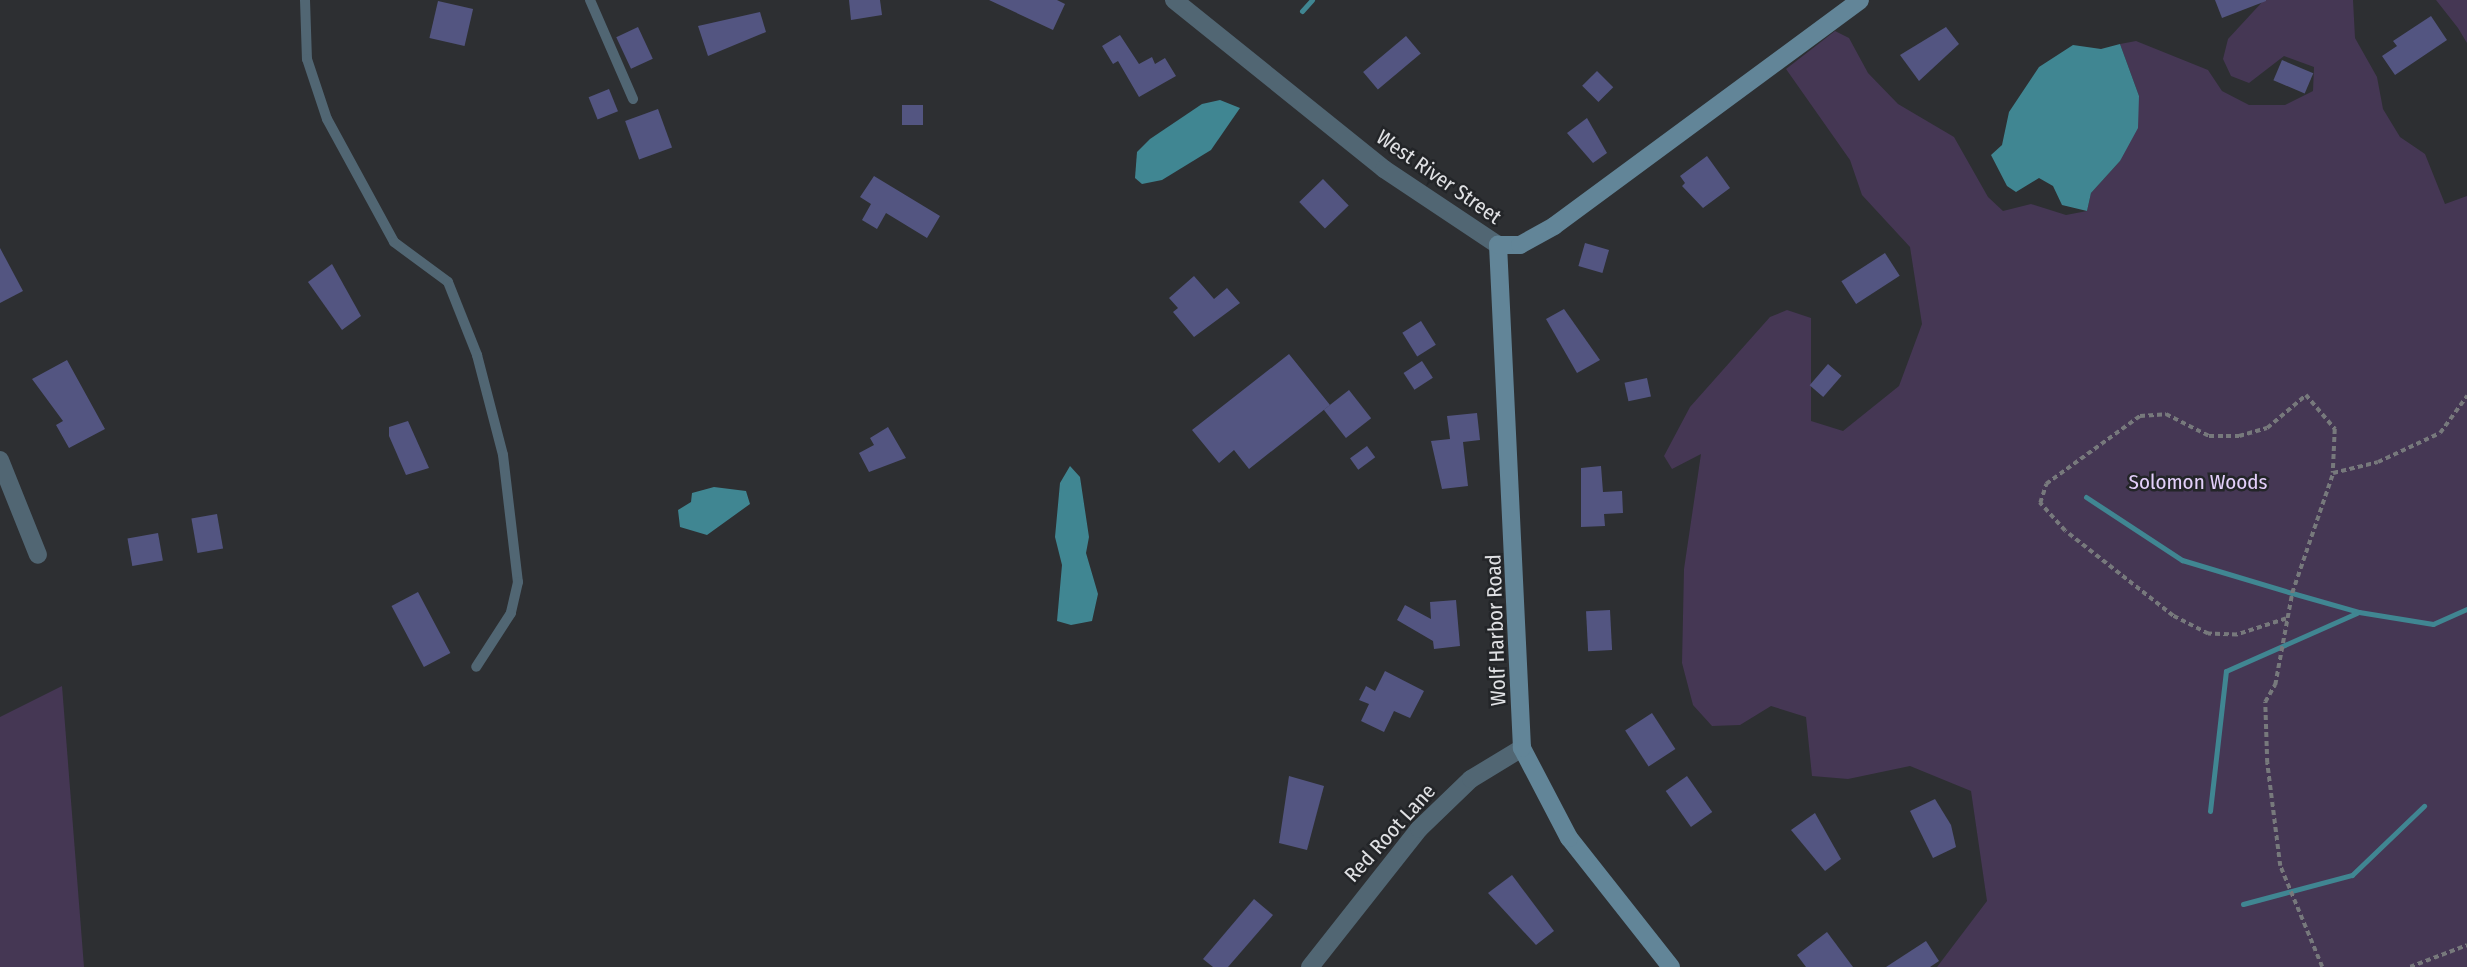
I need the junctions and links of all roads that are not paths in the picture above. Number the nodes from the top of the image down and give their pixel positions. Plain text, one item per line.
1 (305, 0) edge
2 (590, 0) edge
3 (1174, 0) edge
4 (1860, 0) edge
5 (633, 99) dead end
6 (1498, 245) junction
7 (0, 460) edge
8 (38, 555) dead end
9 (476, 667) dead end
10 (1522, 748) junction
11 (1310, 967) edge
12 (1671, 967) edge

1 - 9 lane
2 - 5 lane
3 - 6 street, West River Street
4 - 6 street, West River Street
6 - 10 street, Wolf Harbor Road
7 - 8 street
10 - 11 street, Red Root Lane
10 - 12 street, Wolf Harbor Road

